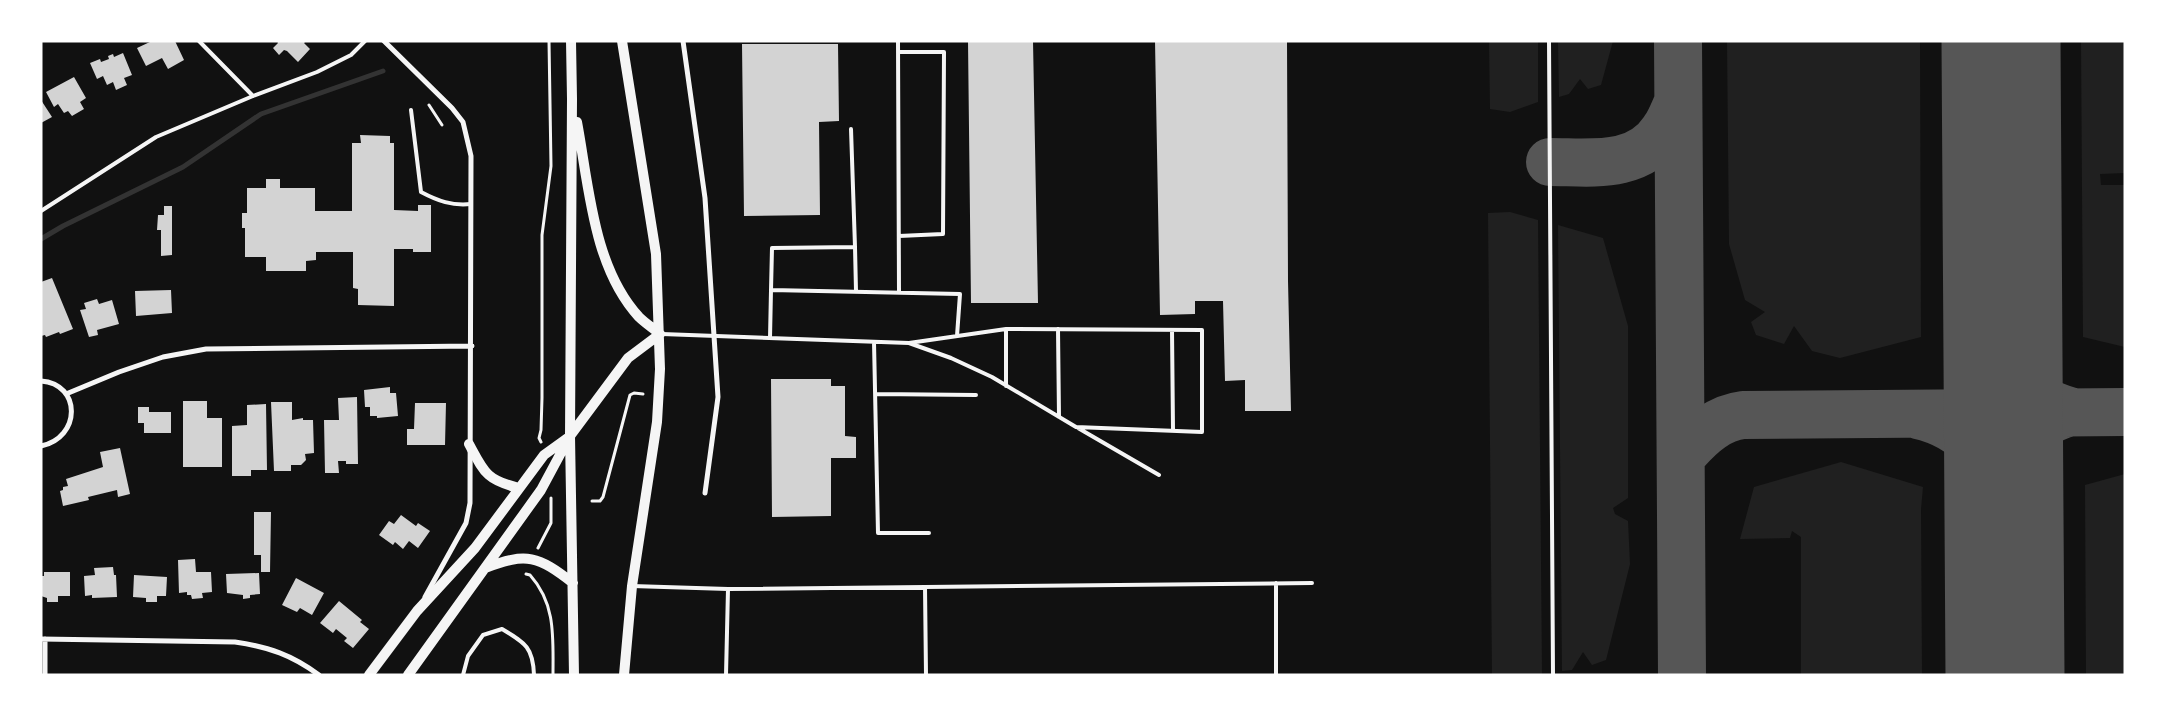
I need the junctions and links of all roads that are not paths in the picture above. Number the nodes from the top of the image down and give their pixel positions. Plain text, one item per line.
1 (199, 41) edge
2 (365, 41) edge
3 (384, 41) edge
4 (571, 41) edge
5 (622, 41) edge
6 (683, 41) edge
7 (898, 41) edge
8 (1549, 41) edge
9 (898, 52) junction
10 (253, 96) junction
11 (572, 99) junction
12 (411, 110) dead end
13 (851, 128) dead end
14 (471, 204) junction
15 (41, 211) edge
16 (899, 236) junction
17 (855, 247) junction
18 (771, 290) junction
19 (856, 292) junction
20 (899, 292) junction
21 (1006, 329) junction
22 (1058, 329) junction
23 (1172, 330) junction
24 (660, 334) junction
25 (714, 336) junction
26 (957, 336) junction
27 (770, 338) junction
28 (874, 342) junction
29 (909, 343) junction
30 (472, 346) junction
31 (41, 381) edge
32 (1006, 386) junction
33 (66, 394) junction
34 (876, 394) junction
35 (976, 394) dead end
36 (1059, 417) junction
37 (1076, 427) junction
38 (1173, 430) junction
39 (570, 436) junction
40 (469, 444) junction
41 (41, 446) edge
42 (1159, 475) dead end
43 (519, 488) junction
44 (705, 493) dead end
45 (929, 533) dead end
46 (484, 568) junction
47 (573, 583) junction
48 (1276, 583) junction
49 (1312, 583) dead end
50 (632, 586) junction
51 (925, 587) junction
52 (728, 589) junction
53 (417, 611) junction
54 (43, 639) edge
55 (45, 675) edge
56 (319, 675) edge
57 (369, 675) edge
58 (408, 675) edge
59 (463, 675) edge
60 (534, 675) edge
61 (574, 675) edge
62 (624, 675) edge
63 (726, 675) edge
64 (926, 675) edge
65 (1276, 675) edge
66 (1553, 675) edge

1 - 10 lane
2 - 10 lane
3 - 14 street
4 - 11 main road
5 - 24 main road
6 - 25 street
7 - 9 lane
8 - 66 lane
9 - 16 lane
9 - 16 lane
10 - 15 lane
11 - 24 main road
11 - 39 main road
12 - 14 lane
13 - 17 lane
14 - 30 street
16 - 20 lane
17 - 18 lane
17 - 19 lane
18 - 19 lane
18 - 27 lane
19 - 20 lane
20 - 26 lane
21 - 22 lane
21 - 26 lane
21 - 32 lane
22 - 23 lane
22 - 36 lane
23 - 38 lane
23 - 38 lane
24 - 25 lane
24 - 39 main road
24 - 50 main road
25 - 27 lane
25 - 44 street
26 - 29 lane
27 - 28 lane
28 - 29 lane
28 - 34 lane
29 - 32 lane
30 - 33 street
30 - 40 street
31 - 33 street
32 - 36 lane
33 - 41 street
34 - 35 lane
34 - 45 lane
36 - 37 lane
37 - 38 lane
37 - 42 lane
39 - 43 main road
39 - 46 main road
39 - 47 main road
40 - 43 main road
40 - 53 street
43 - 53 main road
46 - 47 main road
46 - 58 main road
47 - 61 main road
48 - 49 lane
48 - 51 lane
48 - 65 lane
50 - 52 lane
50 - 62 main road
51 - 52 lane
51 - 64 lane
52 - 63 lane
53 - 57 main road
54 - 55 street
54 - 56 street
59 - 60 lane

